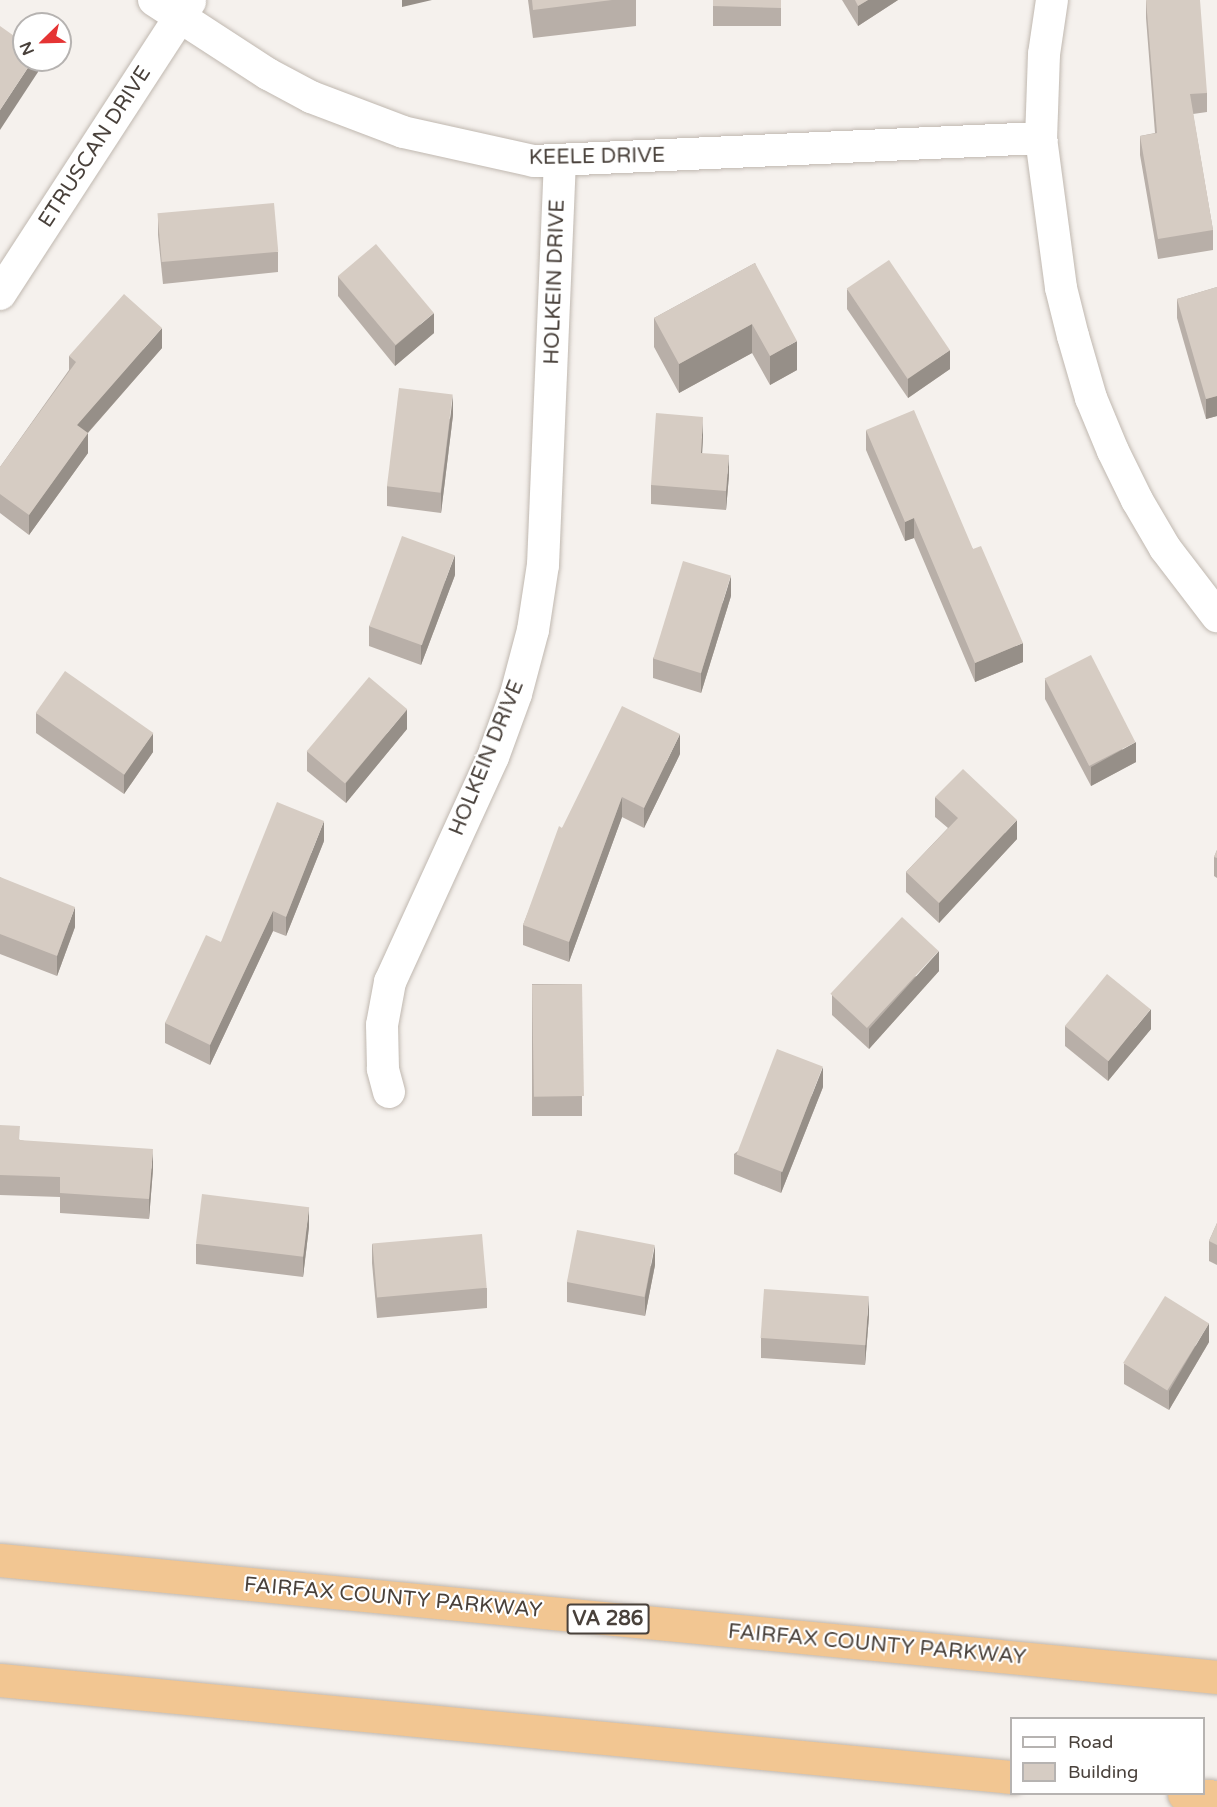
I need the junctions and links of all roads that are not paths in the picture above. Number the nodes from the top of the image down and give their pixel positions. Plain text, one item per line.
1 (153, 0) edge
2 (1052, 0) edge
3 (185, 9) edge
4 (1041, 138) junction
5 (560, 160) junction
6 (0, 294) edge
7 (1217, 616) edge
8 (389, 1092) dead end
9 (0, 1560) edge
10 (1217, 1677) edge
11 (0, 1680) edge
12 (1010, 1778) edge
13 (1195, 1795) edge
14 (1217, 1797) edge

1 - 3 street, KEELE DRIVE
2 - 4 street
3 - 5 street, KEELE DRIVE
3 - 6 street, ETRUSCAN DRIVE
4 - 5 street, KEELE DRIVE
4 - 7 street
5 - 8 street, HOLKEIN DRIVE
9 - 10 highway, FAIRFAX COUNTY PARKWAY / VA 286
11 - 12 highway
13 - 14 highway

